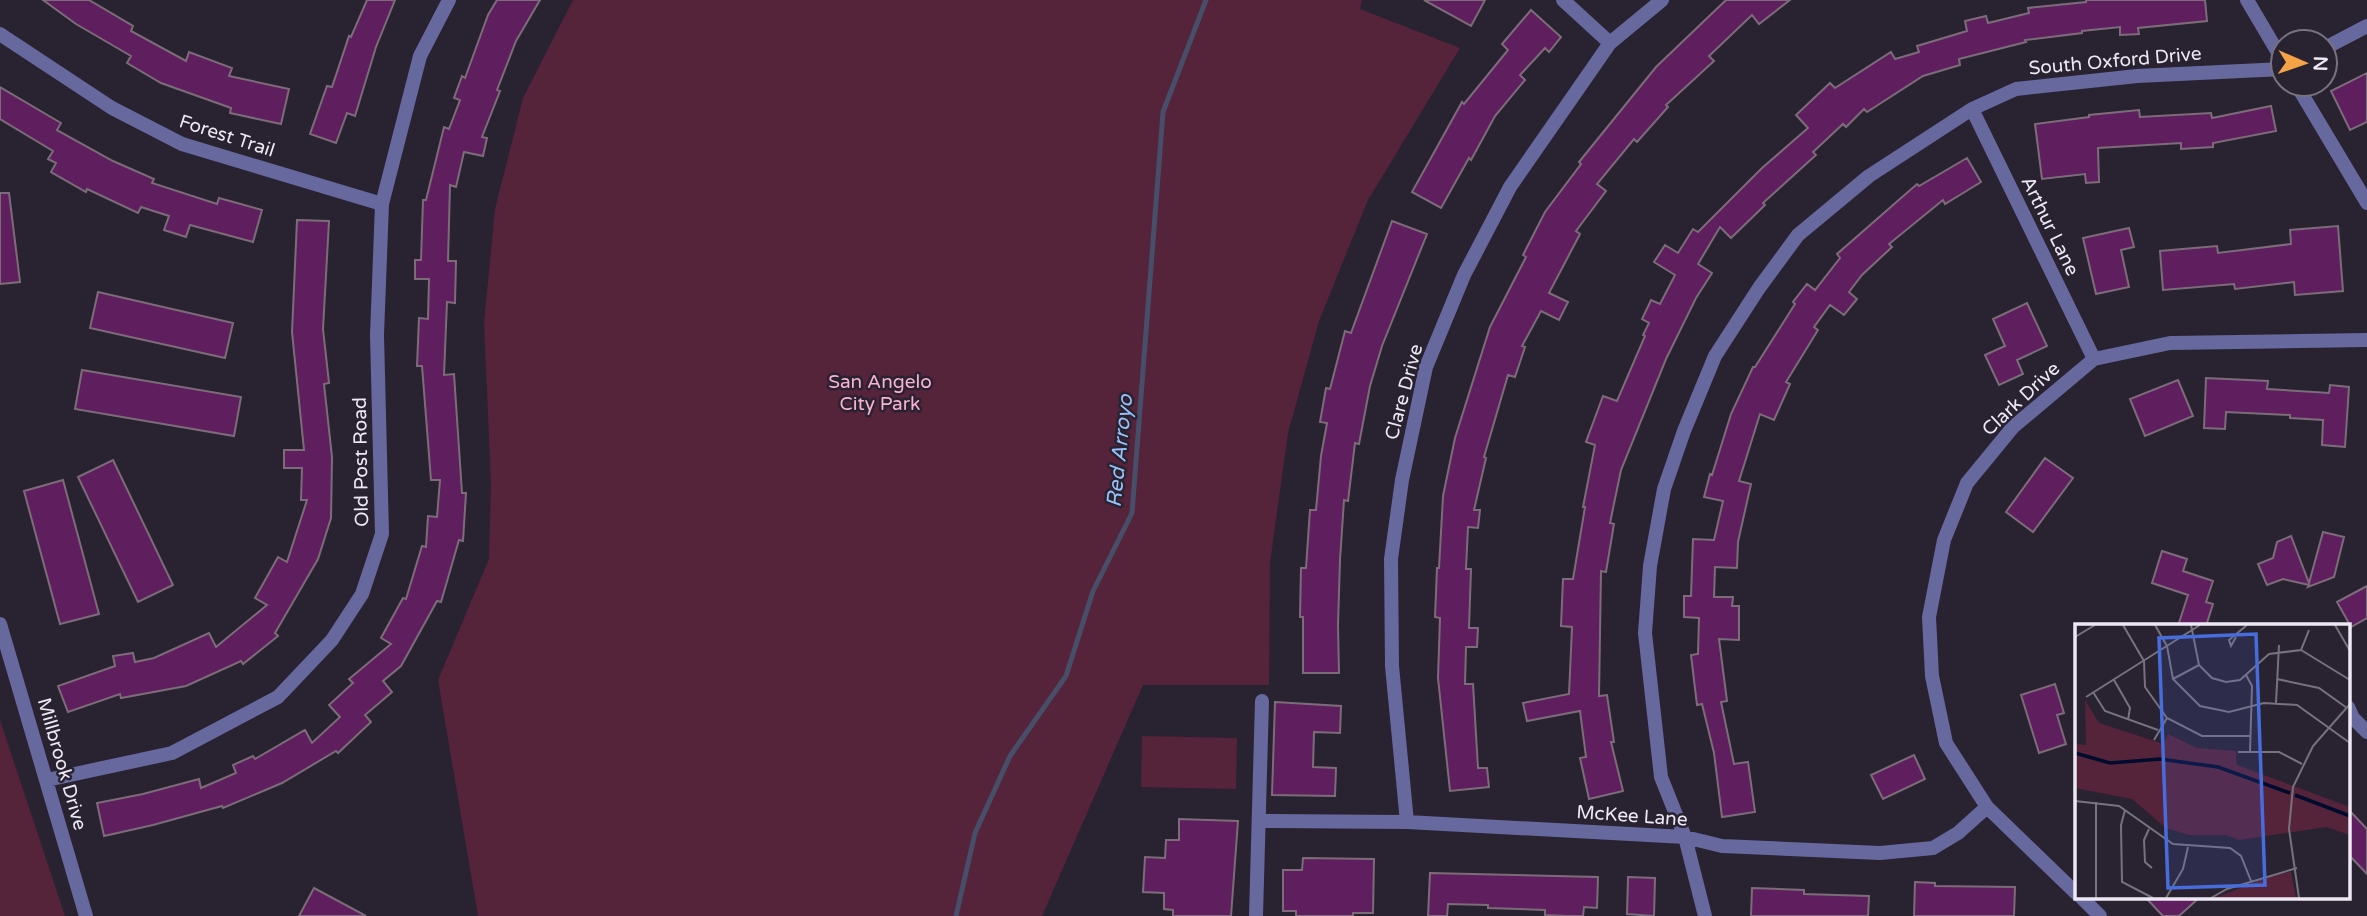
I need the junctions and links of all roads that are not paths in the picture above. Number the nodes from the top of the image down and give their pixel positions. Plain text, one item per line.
1 (449, 0) edge
2 (1563, 0) edge
3 (1662, 0) edge
4 (2247, 0) edge
5 (2367, 26) edge
6 (0, 34) edge
7 (2269, 37) edge
8 (2339, 41) edge
9 (1610, 43) junction
10 (2269, 70) edge
11 (2305, 98) edge
12 (1972, 110) junction
13 (2367, 203) edge
14 (382, 204) junction
15 (2367, 340) edge
16 (2094, 359) junction
17 (0, 624) edge
18 (1262, 701) dead end
19 (2350, 714) edge
20 (2367, 732) edge
21 (47, 779) junction
22 (1987, 807) junction
23 (1259, 821) junction
24 (1407, 822) junction
25 (1685, 837) junction
26 (2075, 891) edge
27 (2082, 898) edge
28 (86, 916) edge
29 (1256, 916) edge
30 (1705, 916) edge
31 (2099, 916) edge

1 - 14 street, Old Post Road
2 - 9 street
3 - 9 street, Clare Drive
4 - 7 street
5 - 8 street
6 - 14 street, Forest Trail
9 - 24 street, Clare Drive
10 - 12 street, South Oxford Drive
11 - 13 street
12 - 16 street, Arthur Lane
12 - 25 street, South Oxford Drive
14 - 21 street, Old Post Road
15 - 16 street, Clark Drive
16 - 22 street, Clark Drive
17 - 21 street, Millbrook Drive
18 - 23 street
19 - 20 street
21 - 28 street, Millbrook Drive
22 - 25 street, McKee Lane
22 - 26 street, Clark Drive
23 - 24 street, McKee Lane
23 - 29 street
24 - 25 street, McKee Lane
25 - 30 street, South Oxford Drive
27 - 31 street

